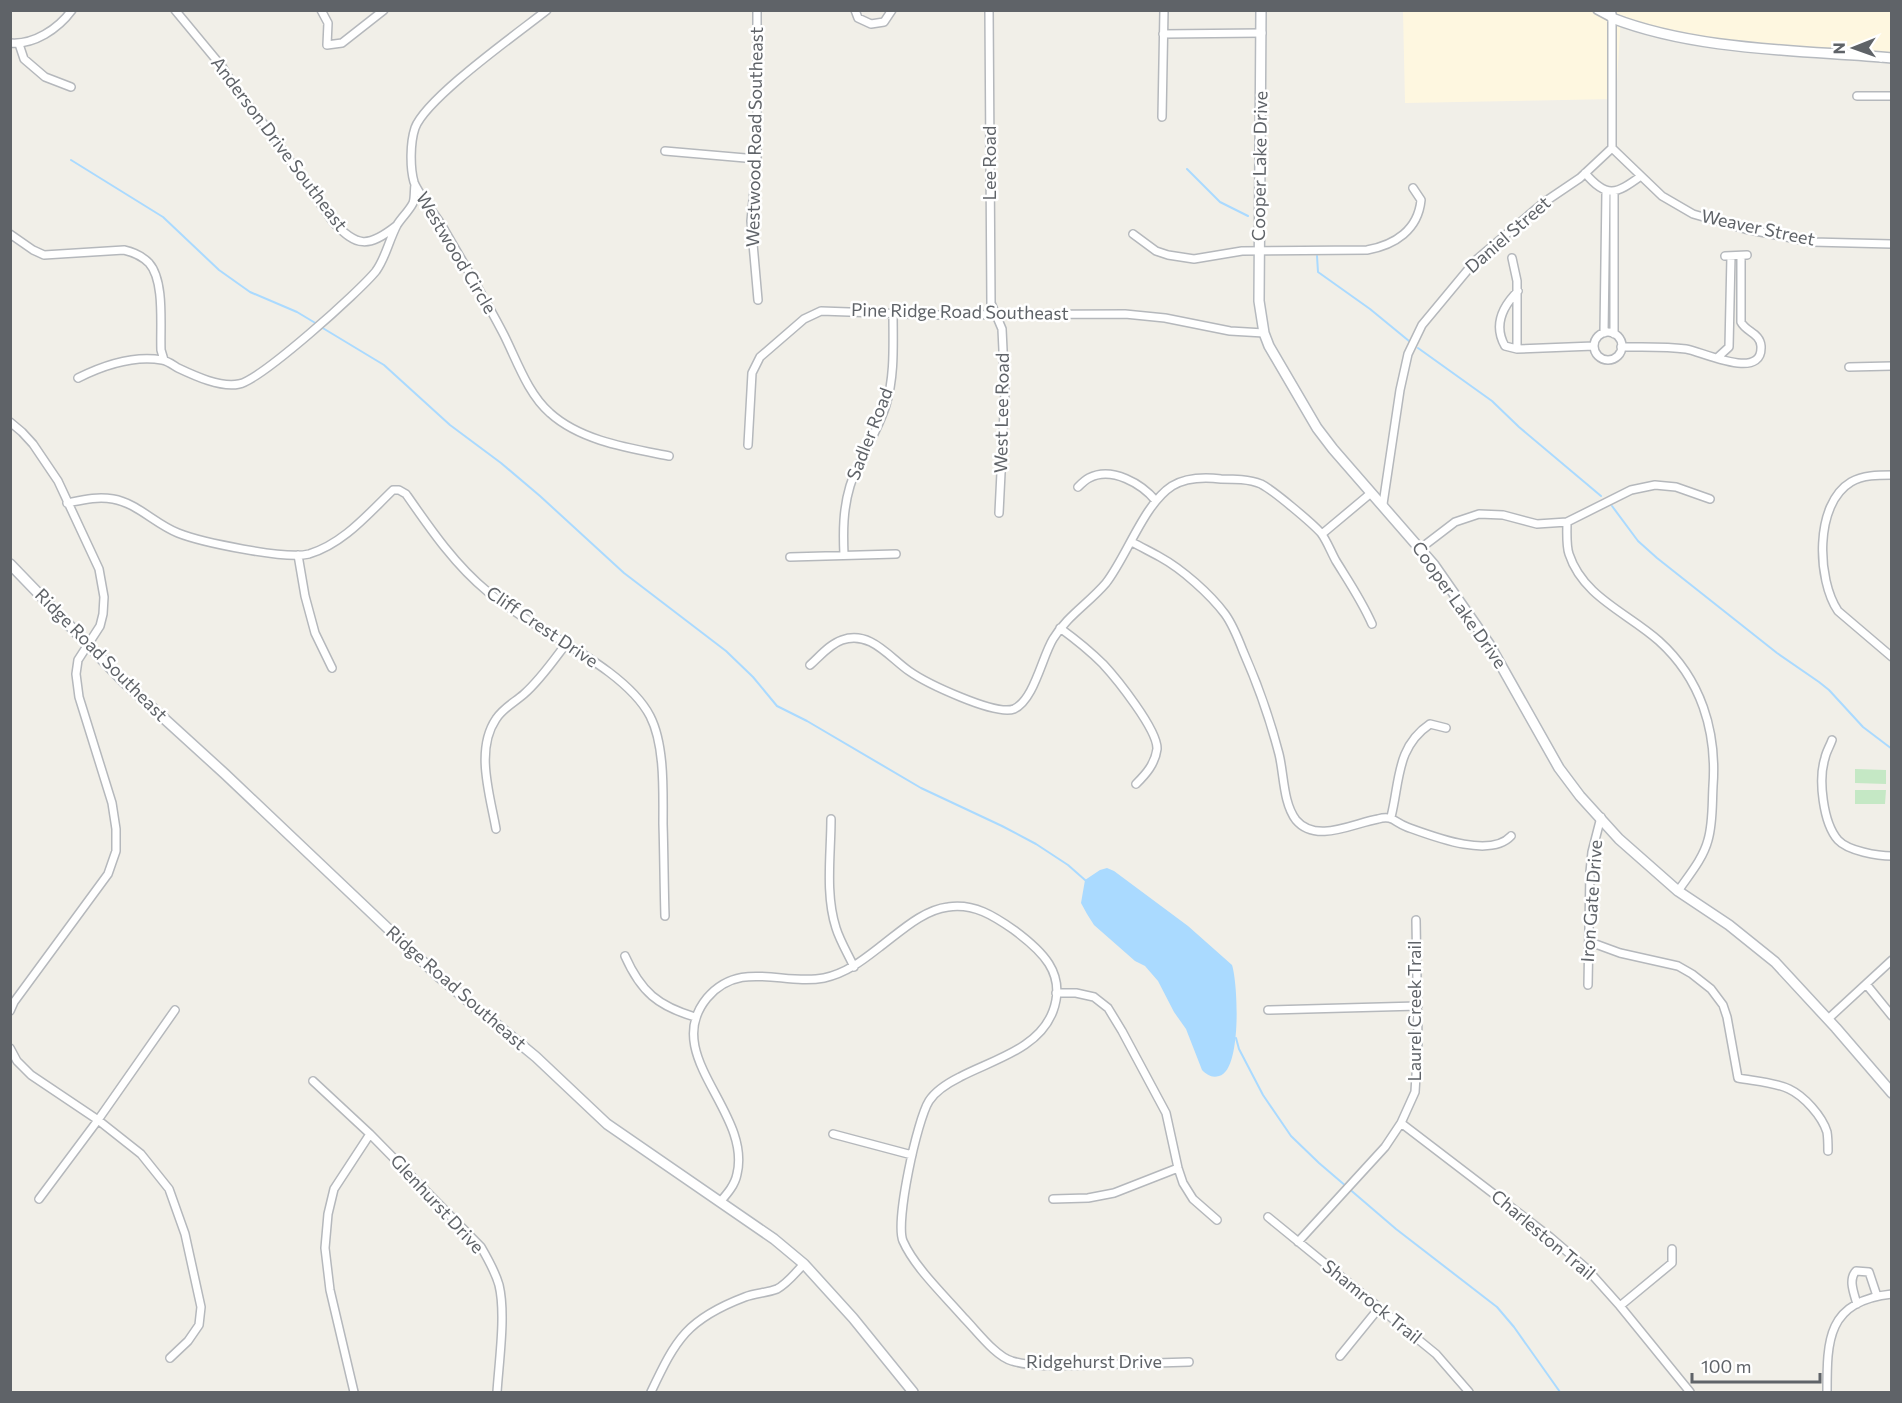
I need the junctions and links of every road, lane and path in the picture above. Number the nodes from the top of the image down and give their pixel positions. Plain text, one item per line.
1 (72, 10) edge
2 (175, 10) edge
3 (321, 10) edge
4 (384, 10) edge
5 (547, 10) edge
6 (757, 10) edge
7 (855, 10) edge
8 (892, 10) edge
9 (989, 10) edge
10 (1164, 10) edge
11 (1261, 10) edge
12 (1597, 10) edge
13 (1611, 14) edge
14 (1262, 33) junction
15 (1163, 34) junction
16 (10, 43) edge
17 (19, 44) junction
18 (1892, 58) edge
19 (71, 87) dead end
20 (1857, 96) dead end
21 (1892, 96) edge
22 (1162, 117) dead end
23 (1612, 148) junction
24 (665, 151) dead end
25 (757, 159) junction
26 (1585, 174) junction
27 (1641, 176) junction
28 (415, 185) junction
29 (1413, 188) dead end
30 (1605, 192) junction
31 (1614, 192) junction
32 (396, 226) junction
33 (10, 234) edge
34 (1133, 234) dead end
35 (1892, 244) edge
36 (1259, 250) junction
37 (1512, 258) dead end
38 (1518, 291) junction
39 (758, 300) dead end
40 (893, 313) junction
41 (996, 314) junction
42 (1264, 333) junction
43 (1604, 333) junction
44 (1614, 334) junction
45 (1594, 346) junction
46 (1621, 347) junction
47 (1518, 349) junction
48 (1717, 358) junction
49 (164, 360) junction
50 (1892, 366) edge
51 (1849, 367) dead end
52 (78, 378) dead end
53 (10, 422) edge
54 (748, 445) dead end
55 (669, 456) dead end
56 (1892, 475) edge
57 (1833, 484) dead end
58 (1078, 487) dead end
59 (1841, 491) junction
60 (1371, 493) junction
61 (1710, 499) dead end
62 (1156, 501) junction
63 (67, 503) junction
64 (1383, 504) junction
65 (999, 513) dead end
66 (1567, 522) junction
67 (1322, 534) junction
68 (1132, 542) junction
69 (1421, 548) junction
70 (896, 554) dead end
71 (298, 555) junction
72 (844, 555) junction
73 (790, 557) dead end
74 (10, 564) edge
75 (1372, 624) dead end
76 (1060, 628) junction
77 (566, 644) junction
78 (87, 645) junction
79 (1892, 657) edge
80 (810, 665) dead end
81 (332, 668) dead end
82 (1446, 728) dead end
83 (1832, 740) dead end
84 (1136, 784) dead end
85 (1601, 816) junction
86 (1391, 817) junction
87 (831, 819) dead end
88 (496, 829) dead end
89 (1511, 836) dead end
90 (1839, 841) junction
91 (1832, 847) dead end
92 (1892, 856) edge
93 (1678, 891) junction
94 (665, 915) dead end
95 (1416, 920) dead end
96 (1590, 942) junction
97 (625, 956) dead end
98 (1892, 960) edge
99 (854, 967) junction
100 (1866, 984) junction
101 (1588, 985) dead end
102 (1056, 993) junction
103 (1418, 1006) junction
104 (176, 1010) dead end
105 (1268, 1010) dead end
106 (10, 1011) edge
107 (1892, 1016) edge
108 (696, 1017) junction
109 (1828, 1019) junction
110 (10, 1048) edge
111 (313, 1081) dead end
112 (1892, 1093) edge
113 (98, 1120) junction
114 (1401, 1123) junction
115 (370, 1134) junction
116 (833, 1134) dead end
117 (1828, 1151) dead end
118 (912, 1155) junction
119 (1178, 1167) junction
120 (39, 1199) dead end
121 (1053, 1199) dead end
122 (720, 1202) junction
123 (1268, 1217) dead end
124 (1217, 1220) dead end
125 (1298, 1242) junction
126 (1672, 1249) dead end
127 (804, 1264) junction
128 (1892, 1294) edge
129 (1877, 1296) junction
130 (1857, 1304) junction
131 (1620, 1306) junction
132 (1379, 1308) junction
133 (1340, 1356) dead end
134 (170, 1358) dead end
135 (1189, 1362) dead end
136 (354, 1392) edge
137 (497, 1392) edge
138 (651, 1392) edge
139 (913, 1392) edge
140 (1469, 1392) edge
141 (1690, 1392) edge
142 (1827, 1392) edge

1 - 17 street
2 - 32 street, Anderson Drive Southeast
3 - 4 street
5 - 28 street, Westwood Circle
6 - 25 street, Westwood Road Southeast
7 - 8 street
9 - 41 street, Lee Road
10 - 15 street
11 - 14 street, Cooper Lake Drive
12 - 13 street
13 - 18 street
13 - 23 street
14 - 15 street
14 - 36 street, Cooper Lake Drive
15 - 22 street
16 - 17 street
17 - 19 street
20 - 21 street
23 - 26 street, Daniel Street
23 - 27 street, Weaver Street
24 - 25 street
25 - 39 street, Westwood Road Southeast
26 - 30 street
26 - 64 street, Daniel Street
27 - 31 street
27 - 35 street, Weaver Street
28 - 32 street, Anderson Drive Southeast
28 - 55 street, Westwood Circle
29 - 36 street
30 - 31 street
30 - 43 street
31 - 44 street
32 - 49 street, Anderson Drive Southeast
33 - 49 street
34 - 36 street
36 - 42 street, Cooper Lake Drive
37 - 38 street
38 - 47 street
38 - 47 street
40 - 41 street, Pine Ridge Road Southeast
40 - 54 street, Pine Ridge Road Southeast
40 - 72 street, Sadler Road
41 - 42 street, Pine Ridge Road Southeast
41 - 65 street, West Lee Road
42 - 60 street, Cooper Lake Drive
43 - 44 street
43 - 45 street
44 - 46 street
45 - 46 street
45 - 47 street
46 - 48 street
48 - 48 street
49 - 52 street
50 - 51 street
53 - 63 street
56 - 59 street
57 - 59 street
58 - 62 street
59 - 79 street
60 - 64 street, Cooper Lake Drive
60 - 67 street
61 - 66 street
62 - 67 street
62 - 68 street
63 - 71 street, Cliff Crest Drive
63 - 78 street
64 - 69 street, Cooper Lake Drive
66 - 69 street
66 - 93 street
67 - 75 street
68 - 76 street
68 - 86 street
69 - 85 street, Cooper Lake Drive
70 - 72 street
71 - 77 street, Cliff Crest Drive
71 - 81 street
72 - 73 street
74 - 78 street, Ridge Road Southeast
76 - 80 street
76 - 84 street
77 - 88 street
77 - 94 street, Cliff Crest Drive
78 - 106 street
78 - 122 street, Ridge Road Southeast
82 - 86 street
83 - 90 street
85 - 93 street, Cooper Lake Drive
85 - 96 street, Iron Gate Drive
86 - 89 street
87 - 99 street
90 - 91 street
90 - 92 street
93 - 109 street, Cooper Lake Drive
95 - 103 street, Laurel Creek Trail
96 - 101 street, Iron Gate Drive
96 - 117 street
97 - 108 street
98 - 100 street
99 - 102 street, Ridgehurst Drive
99 - 108 street, Ridgehurst Drive
100 - 107 street
100 - 109 street
102 - 118 street, Ridgehurst Drive
102 - 119 street
103 - 105 street
103 - 114 street, Laurel Creek Trail
104 - 113 street
108 - 122 street
109 - 112 street, Cooper Lake Drive
110 - 113 street
111 - 115 street, Glenhurst Drive
113 - 120 street
113 - 134 street
114 - 125 street, Laurel Creek Trail
114 - 131 street, Charleston Trail
115 - 136 street
115 - 137 street, Glenhurst Drive
116 - 118 street
118 - 135 street, Ridgehurst Drive
119 - 121 street
119 - 124 street
122 - 127 street, Ridge Road Southeast
123 - 125 street, Shamrock Trail
125 - 132 street, Shamrock Trail
126 - 131 street
127 - 138 street
127 - 139 street, Ridge Road Southeast
128 - 129 street
129 - 130 street
129 - 130 street
130 - 142 street
131 - 141 street, Charleston Trail
132 - 133 street
132 - 140 street, Shamrock Trail

